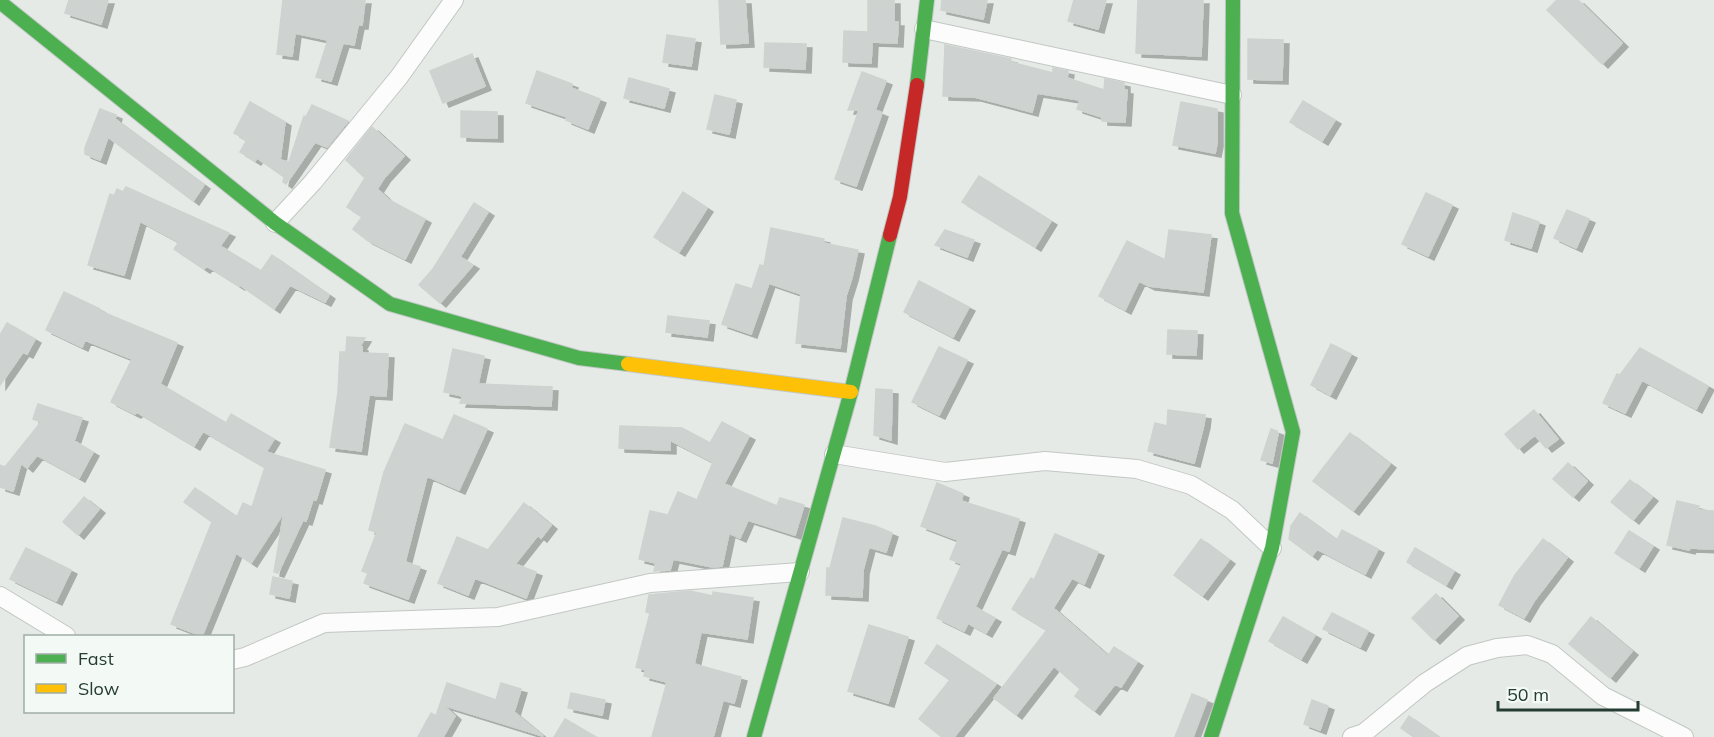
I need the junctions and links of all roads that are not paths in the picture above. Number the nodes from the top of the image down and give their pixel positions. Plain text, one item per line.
1 (453, 0) edge
2 (927, 0) edge
3 (1233, 0) edge
4 (0, 2) edge
5 (924, 29) junction
6 (1232, 95) junction
7 (275, 223) junction
8 (851, 392) junction
9 (834, 454) junction
10 (1272, 548) junction
11 (800, 572) junction
12 (0, 596) edge
13 (64, 635) edge
14 (234, 660) edge
15 (754, 737) edge
16 (1211, 737) edge
17 (1352, 737) edge
18 (1684, 737) edge

1 - 7 street
2 - 5 street
3 - 6 street
4 - 7 street
5 - 6 street
5 - 8 street
6 - 10 street
7 - 8 street
8 - 9 street
9 - 10 street
9 - 11 street
10 - 16 street
11 - 14 street
11 - 15 street
12 - 13 street
17 - 18 street

